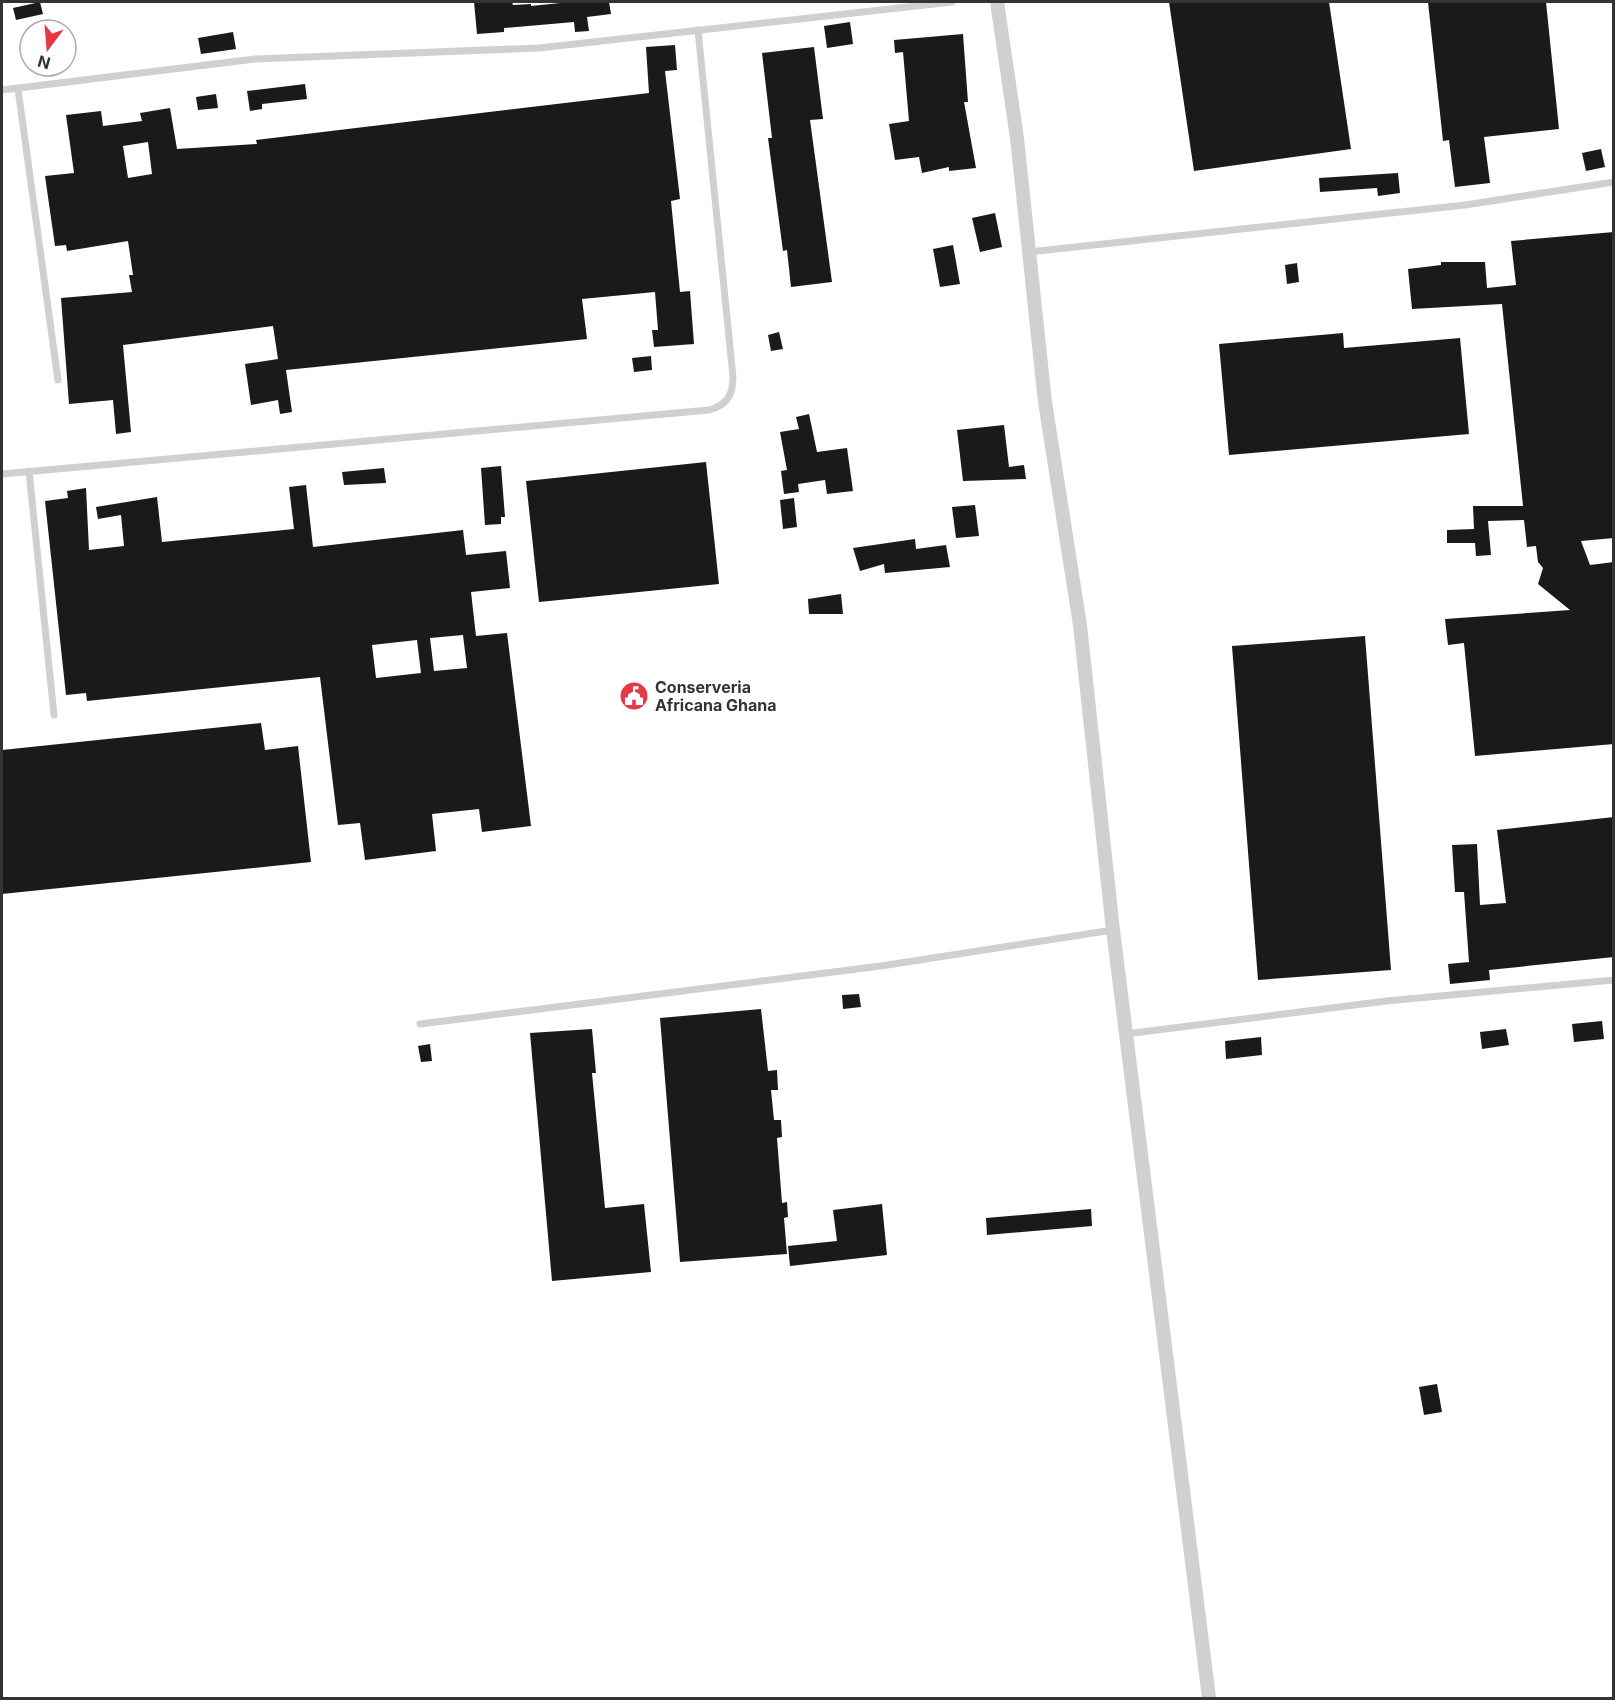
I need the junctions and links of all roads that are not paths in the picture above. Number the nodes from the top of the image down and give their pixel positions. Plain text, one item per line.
1 (952, 2) edge
2 (997, 2) edge
3 (698, 30) junction
4 (18, 88) junction
5 (2, 90) edge
6 (1614, 182) edge
7 (1028, 252) junction
8 (58, 380) dead end
9 (29, 471) junction
10 (2, 474) edge
11 (54, 715) dead end
12 (1113, 930) junction
13 (1614, 980) edge
14 (420, 1024) dead end
15 (1126, 1034) junction
16 (1209, 1698) edge

1 - 3 lane
2 - 7 street
3 - 4 lane
3 - 9 lane
4 - 5 lane
4 - 8 lane
6 - 7 lane
7 - 12 street
9 - 10 lane
9 - 11 lane
12 - 14 lane
12 - 15 street
13 - 15 lane
15 - 16 street

